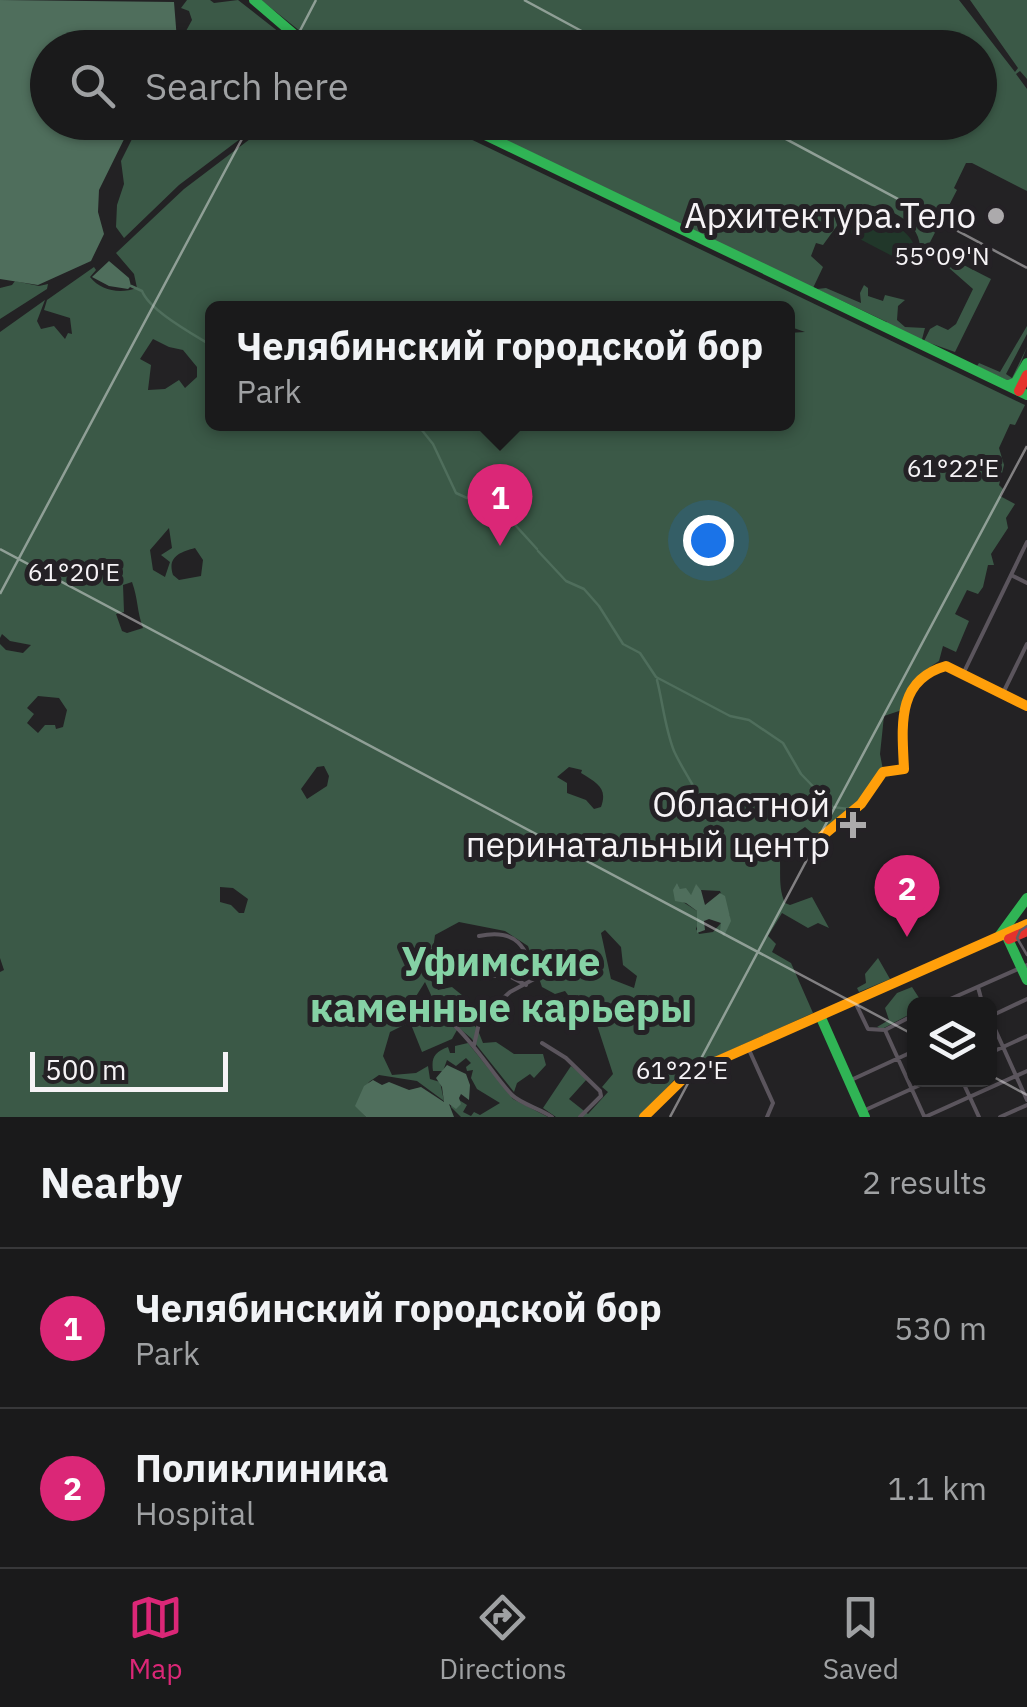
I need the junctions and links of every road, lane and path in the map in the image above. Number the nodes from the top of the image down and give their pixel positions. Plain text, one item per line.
1 (254, 0) edge
2 (289, 30) edge
3 (495, 140) edge
4 (921, 346) junction
5 (1027, 363) edge
6 (1027, 375) edge
7 (1005, 385) junction
8 (1022, 395) edge
9 (1027, 542) edge
10 (1011, 576) junction
11 (1027, 584) edge
12 (1027, 644) edge
13 (963, 674) junction
14 (1003, 695) junction
15 (1027, 706) edge
16 (820, 838) dead end
17 (1027, 898) edge
18 (1027, 906) edge
19 (1027, 928) edge
20 (479, 936) dead end
21 (1005, 936) junction
22 (440, 957) dead end
23 (1025, 971) edge
24 (526, 985) junction
25 (978, 988) junction
26 (956, 997) edge
27 (981, 997) edge
28 (1027, 999) edge
29 (402, 1004) dead end
30 (856, 1004) junction
31 (997, 1014) edge
32 (821, 1017) junction
33 (907, 1019) edge
34 (885, 1030) junction
35 (997, 1034) edge
36 (1027, 1036) edge
37 (542, 1043) dead end
38 (474, 1046) junction
39 (1002, 1047) junction
40 (997, 1049) edge
41 (750, 1052) junction
42 (907, 1054) edge
43 (898, 1058) junction
44 (1027, 1071) edge
45 (1016, 1076) junction
46 (849, 1080) junction
47 (915, 1087) edge
48 (965, 1087) edge
49 (911, 1089) junction
50 (970, 1097) junction
51 (1027, 1103) edge
52 (864, 1114) edge
53 (552, 1117) edge
54 (580, 1117) edge
55 (644, 1117) edge
56 (654, 1117) edge
57 (767, 1117) edge
58 (924, 1117) edge
59 (979, 1117) edge
60 (1000, 1117) edge

1 - 2 main road
3 - 4 main road
4 - 7 main road
4 - 8 main road
5 - 7 main road
6 - 8 main road
7 - 8 main road
9 - 10 street
10 - 11 street
10 - 13 street
12 - 14 street
13 - 14 main road
13 - 16 main road
14 - 15 main road
17 - 21 main road
18 - 21 main road
19 - 21 main road
20 - 24 street
21 - 23 main road
21 - 30 main road
21 - 32 main road
22 - 24 street
23 - 25 street
24 - 38 street
25 - 26 street
25 - 27 street
28 - 31 street
29 - 38 street
30 - 32 main road
30 - 34 street
32 - 41 main road
32 - 46 main road
32 - 55 main road
33 - 34 street
34 - 43 street
35 - 39 street
36 - 39 street
37 - 54 street
38 - 53 street
39 - 40 street
39 - 45 street
41 - 56 main road
41 - 57 street
42 - 43 street
43 - 46 street
43 - 49 street
44 - 45 street
45 - 50 street
45 - 51 street
46 - 52 main road
47 - 49 street
48 - 50 street
49 - 52 street
49 - 58 street
50 - 58 street
50 - 59 street
51 - 60 street

